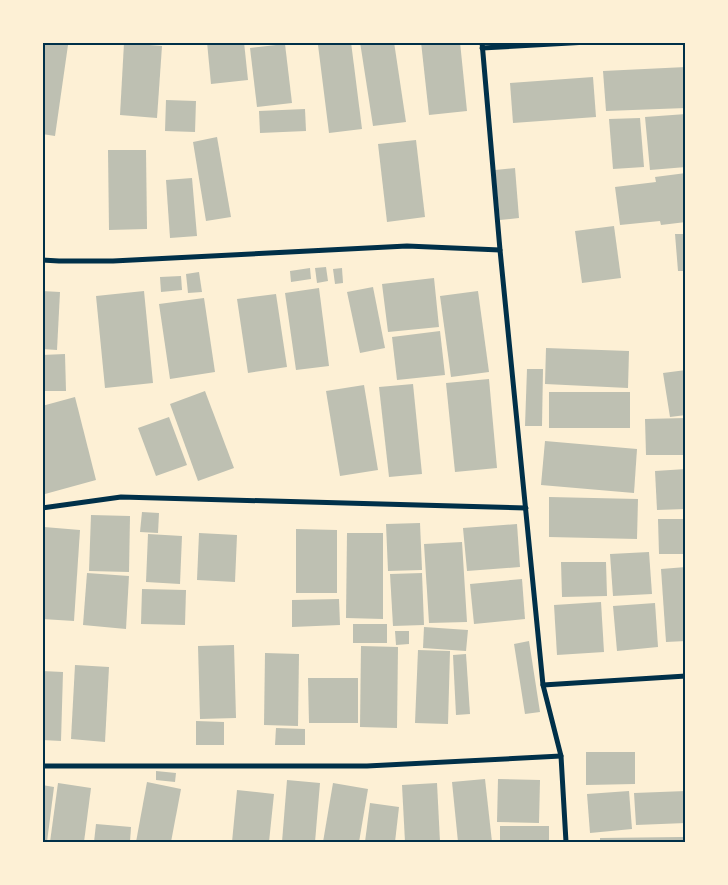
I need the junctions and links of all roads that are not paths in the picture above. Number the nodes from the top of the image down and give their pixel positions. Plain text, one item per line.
1 (588, 42) edge
2 (482, 45) edge
3 (500, 250) junction
4 (42, 260) edge
5 (42, 508) edge
6 (526, 508) junction
7 (686, 676) edge
8 (543, 685) junction
9 (561, 756) junction
10 (42, 766) edge
11 (566, 842) edge

1 - 2 street
2 - 3 street
3 - 4 street
3 - 6 street
5 - 6 street
6 - 8 street
7 - 8 street
8 - 9 street
9 - 10 street
9 - 11 street

